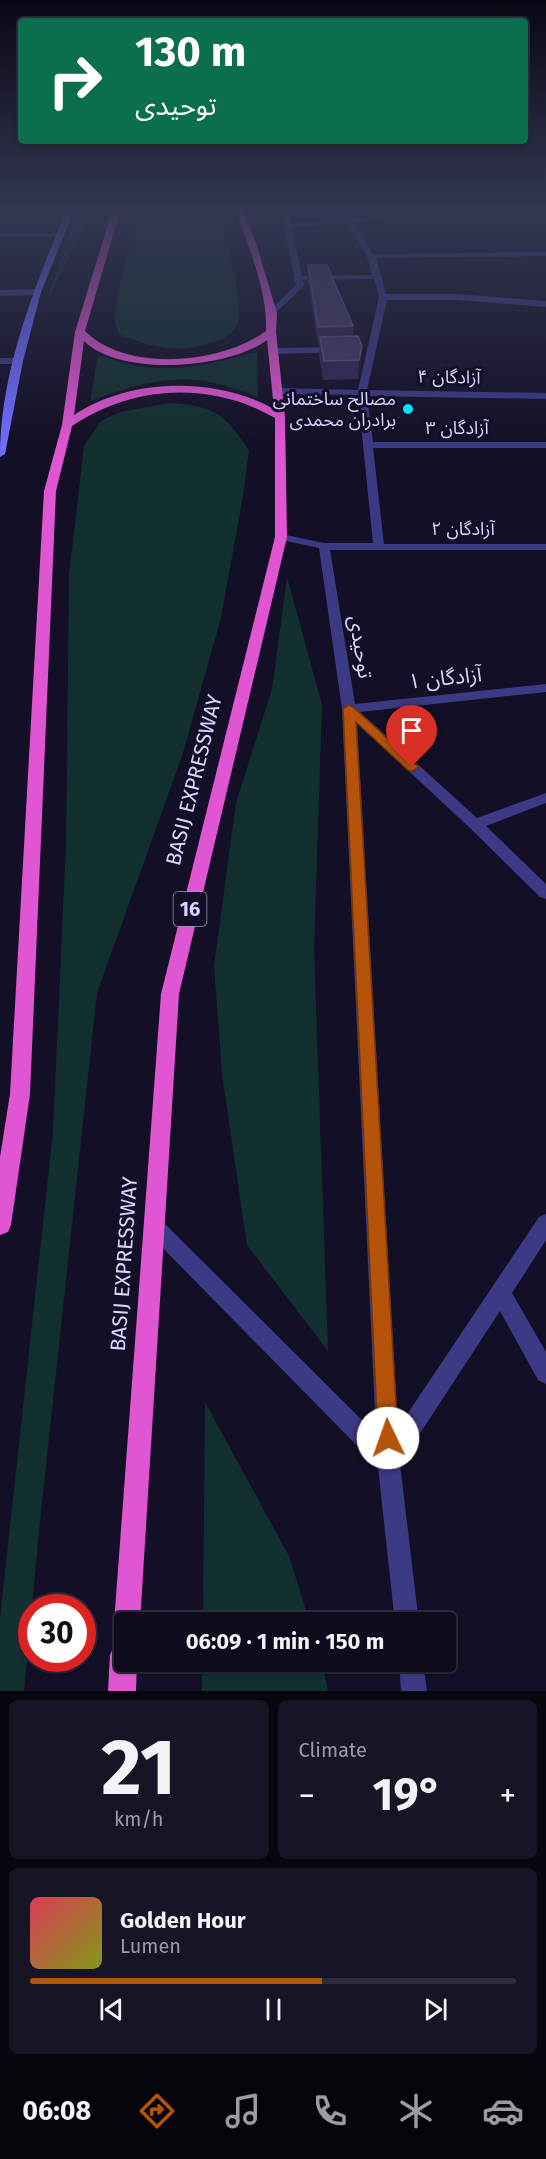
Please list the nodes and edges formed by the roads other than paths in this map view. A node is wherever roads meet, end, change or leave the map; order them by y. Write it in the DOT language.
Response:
graph roads {
  1 [pos="39,287"];
  2 [pos="93,287"];
  3 [pos="264,287"];
  4 [pos="299,287"];
  5 [pos="380,287"];
  6 [pos="0,292"];
  7 [pos="37,292"];
  8 [pos="383,297"];
  9 [pos="546,304"];
  10 [pos="272,313"];
  11 [pos="80,332"];
  12 [pos="271,332"];
  13 [pos="361,349"];
  14 [pos="372,349"];
  15 [pos="350,350"];
  16 [pos="274,351"];
  17 [pos="0,361"];
  18 [pos="18,361"];
  19 [pos="279,391"];
  20 [pos="362,392"];
  21 [pos="546,396"];
  22 [pos="280,417"];
  23 [pos="68,425"];
  24 [pos="368,445"];
  25 [pos="546,445"];
  26 [pos="0,448"];
  27 [pos="281,537"];
  28 [pos="324,546"];
  29 [pos="379,547"];
  30 [pos="546,547"];
  31 [pos="546,688"];
  32 [pos="349,709"];
  33 [pos="546,798"];
  34 [pos="475,824"];
  35 [pos="546,893"];
  36 [pos="546,1223"];
  37 [pos="0,1225"];
  38 [pos="154,1226"];
  39 [pos="501,1293"];
  40 [pos="546,1373"];
  41 [pos="389,1462"];
  42 [pos="128,1612"];
  43 [pos="406,1612"];
  44 [pos="123,1672"];
  45 [pos="412,1672"];
  46 [pos="122,1691"];
  47 [pos="414,1691"];
  1 -- 7 [label="main road"];
  2 -- 11 [label="highway"];
  3 -- 10 [label="highway, BASIJ EXPRESSWAY / 16"];
  4 -- 10 [label="street"];
  5 -- 8 [label="street"];
  6 -- 7 [label="street"];
  7 -- 18 [label="main road"];
  8 -- 9 [label="street"];
  8 -- 14 [label="street"];
  10 -- 12 [label="highway, BASIJ EXPRESSWAY / 16"];
  11 -- 12 [label="highway"];
  11 -- 23 [label="highway"];
  12 -- 16 [label="highway, BASIJ EXPRESSWAY / 16"];
  13 -- 14 [label="street"];
  14 -- 20 [label="street"];
  15 -- 16 [label="street"];
  16 -- 19 [label="highway, BASIJ EXPRESSWAY / 16"];
  17 -- 18 [label="street"];
  18 -- 26 [label="main road"];
  19 -- 20 [label="street, آزادگان ۴"];
  19 -- 22 [label="highway, BASIJ EXPRESSWAY / 16"];
  20 -- 21 [label="street, آزادگان ۴"];
  20 -- 24 [label="street"];
  22 -- 23 [label="highway"];
  22 -- 27 [label="highway, BASIJ EXPRESSWAY / 16"];
  23 -- 37 [label="highway"];
  24 -- 25 [label="street, آزادگان ۳"];
  24 -- 29 [label="street"];
  27 -- 28 [label="street"];
  27 -- 38 [label="highway, BASIJ EXPRESSWAY / 16"];
  28 -- 29 [label="street, آزادگان ۲"];
  28 -- 32 [label="street, توحیدی"];
  29 -- 30 [label="street, آزادگان ۲"];
  31 -- 32 [label="street, آزادگان ۱"];
  32 -- 34 [label="street, توحیدی"];
  32 -- 41 [label="street"];
  33 -- 34 [label="street"];
  34 -- 35 [label="street, توحیدی"];
  36 -- 39 [label="street"];
  38 -- 41 [label="street"];
  38 -- 42 [label="highway, BASIJ EXPRESSWAY / 16"];
  39 -- 40 [label="street"];
  39 -- 41 [label="street"];
  41 -- 43 [label="street"];
  44 -- 46 [label="highway"];
  45 -- 47 [label="street"];
}
